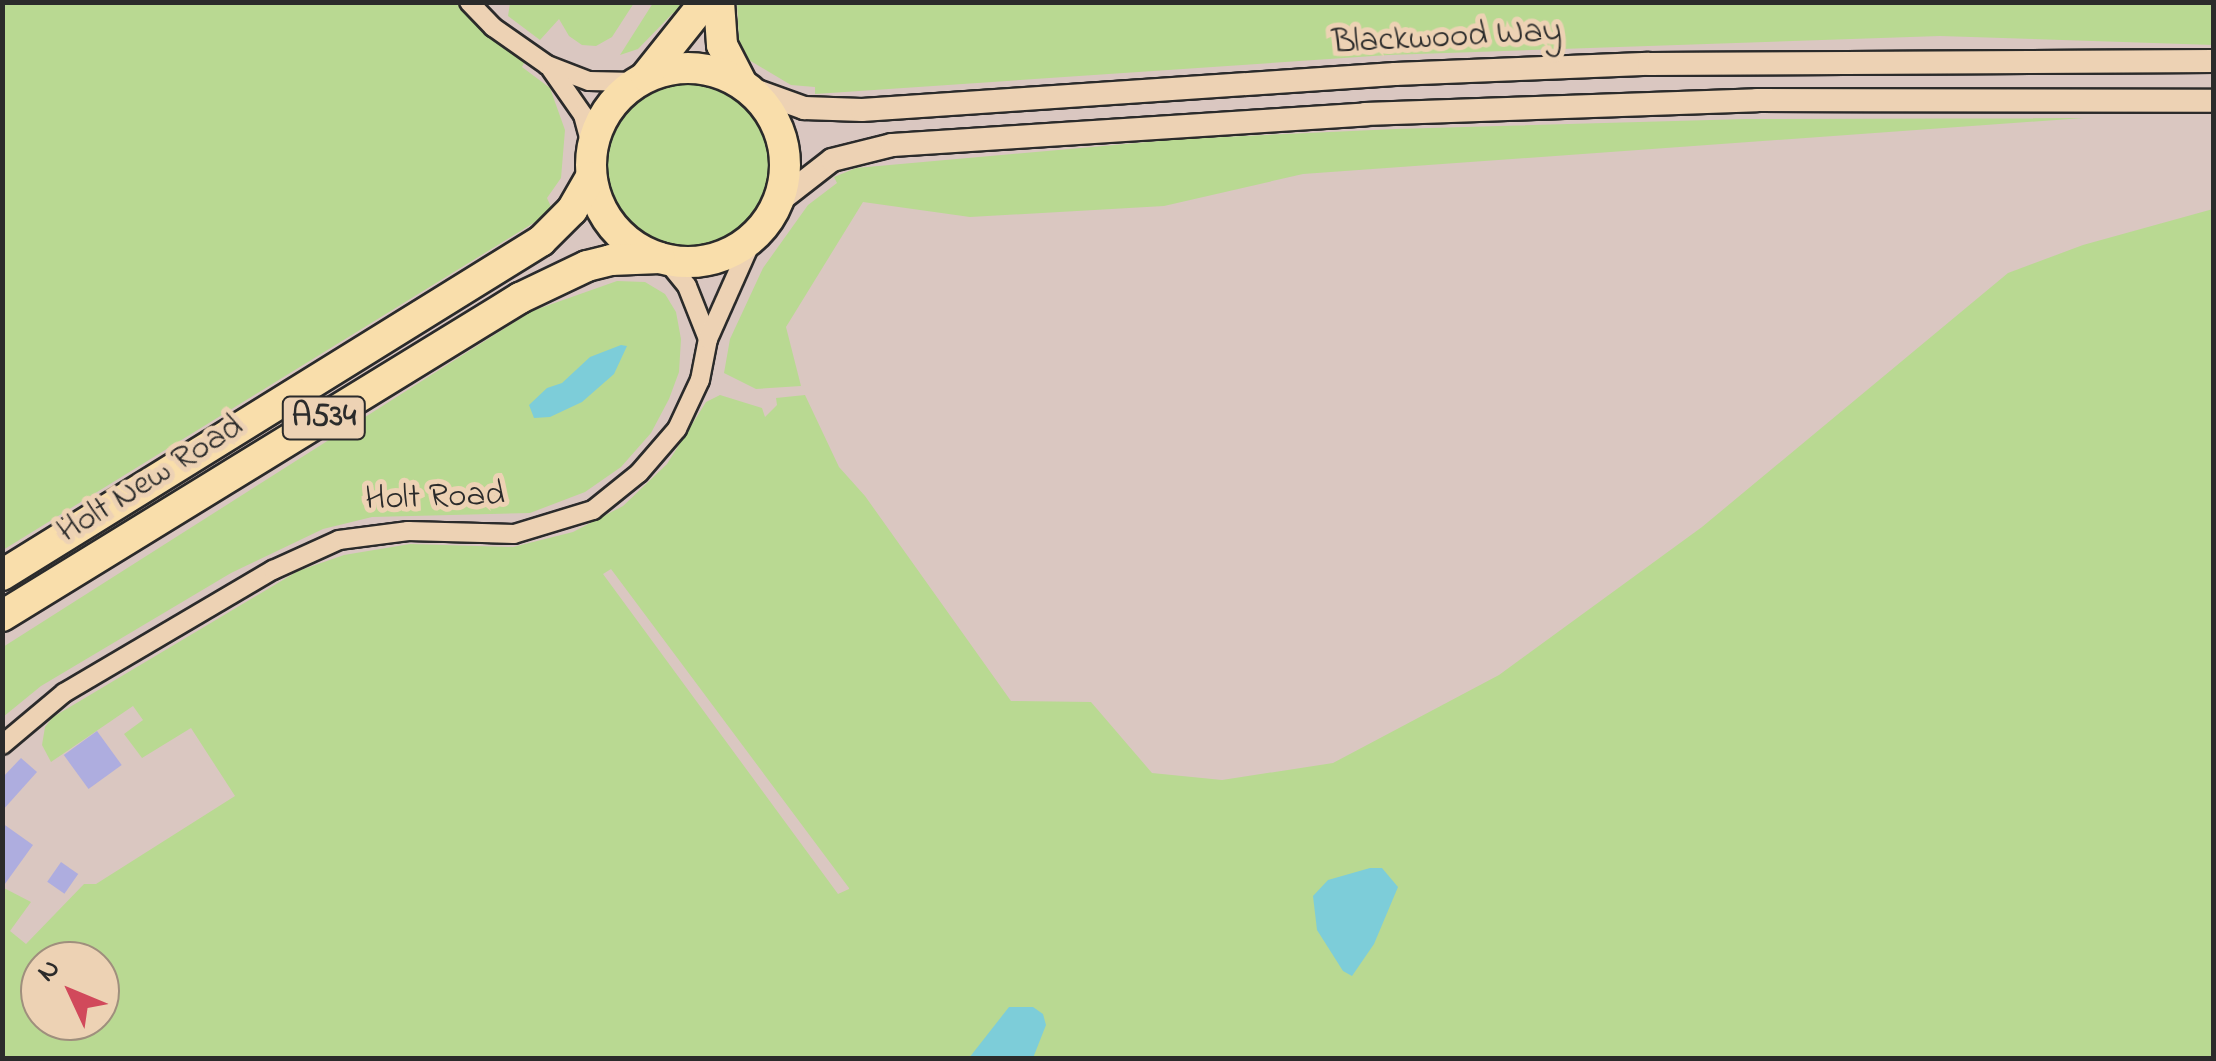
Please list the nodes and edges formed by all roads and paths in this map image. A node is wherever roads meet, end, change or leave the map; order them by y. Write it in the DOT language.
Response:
graph roads {
  1 [pos="469,2"];
  2 [pos="704,2"];
  3 [pos="719,2"];
  4 [pos="2214,61"];
  5 [pos="548,65"];
  6 [pos="640,80"];
  7 [pos="745,85"];
  8 [pos="2214,101"];
  9 [pos="592,163"];
  10 [pos="778,202"];
  11 [pos="752,238"];
  12 [pos="663,259"];
  13 [pos="708,339"];
  14 [pos="2,575"];
  15 [pos="2,616"];
  16 [pos="2,745"];
  1 -- 5 [label="street"];
  2 -- 6 [label="highway"];
  3 -- 7 [label="highway"];
  4 -- 7 [label="street, Blackwood Way"];
  5 -- 6 [label="street"];
  5 -- 9 [label="street"];
  6 -- 7 [label="highway"];
  6 -- 9 [label="highway"];
  7 -- 10 [label="highway"];
  8 -- 10 [label="street, Blackwood Way"];
  9 -- 12 [label="highway"];
  9 -- 14 [label="highway, Holt New Road / A534"];
  10 -- 11 [label="highway"];
  11 -- 12 [label="highway"];
  11 -- 13 [label="street, Holt Road"];
  12 -- 13 [label="street"];
  12 -- 15 [label="highway, Holt New Road / A534"];
  13 -- 16 [label="street, Holt Road"];
}
